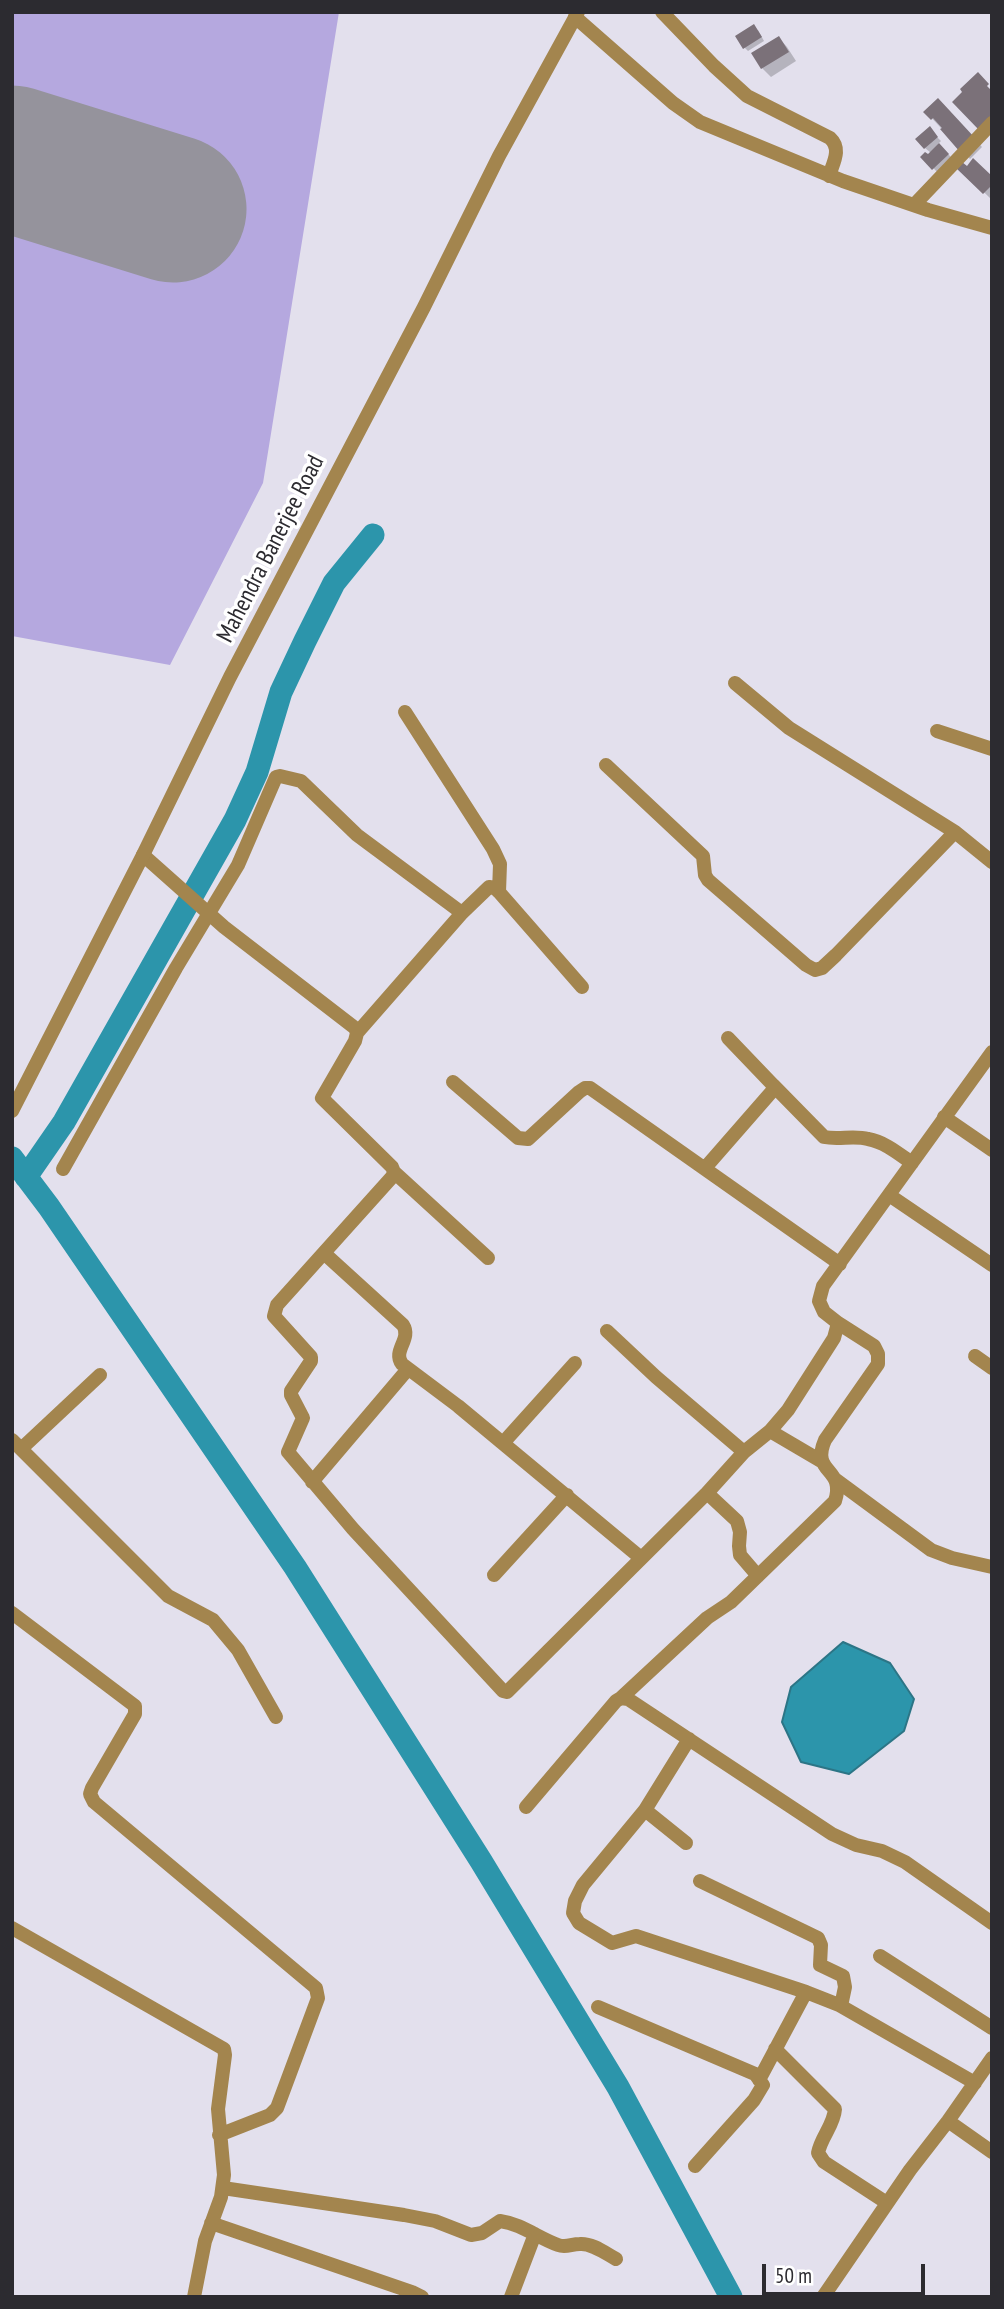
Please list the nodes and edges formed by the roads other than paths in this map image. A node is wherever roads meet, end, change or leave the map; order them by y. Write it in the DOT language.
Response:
graph roads {
  1 [pos="662,12"];
  2 [pos="577,15"];
  3 [pos="992,123"];
  4 [pos="828,176"];
  5 [pos="914,205"];
  6 [pos="992,228"];
  7 [pos="735,683"];
  8 [pos="405,712"];
  9 [pos="937,731"];
  10 [pos="992,749"];
  11 [pos="606,765"];
  12 [pos="955,832"];
  13 [pos="143,855"];
  14 [pos="992,862"];
  15 [pos="499,892"];
  16 [pos="206,911"];
  17 [pos="462,913"];
  18 [pos="582,987"];
  19 [pos="357,1033"];
  20 [pos="728,1038"];
  21 [pos="992,1052"];
  22 [pos="453,1082"];
  23 [pos="773,1085"];
  24 [pos="12,1111"];
  25 [pos="944,1117"];
  26 [pos="992,1150"];
  27 [pos="912,1163"];
  28 [pos="705,1168"];
  29 [pos="62,1169"];
  30 [pos="394,1172"];
  31 [pos="889,1195"];
  32 [pos="325,1254"];
  33 [pos="488,1258"];
  34 [pos="840,1264"];
  35 [pos="992,1265"];
  36 [pos="838,1323"];
  37 [pos="607,1331"];
  38 [pos="975,1356"];
  39 [pos="575,1363"];
  40 [pos="408,1368"];
  41 [pos="992,1368"];
  42 [pos="100,1375"];
  43 [pos="770,1431"];
  44 [pos="503,1443"];
  45 [pos="17,1445"];
  46 [pos="744,1452"];
  47 [pos="821,1461"];
  48 [pos="836,1480"];
  49 [pos="312,1482"];
  50 [pos="707,1493"];
  51 [pos="567,1495"];
  52 [pos="641,1558"];
  53 [pos="992,1567"];
  54 [pos="494,1575"];
  55 [pos="758,1576"];
  56 [pos="12,1613"];
  57 [pos="621,1698"];
  58 [pos="276,1717"];
  59 [pos="689,1739"];
  60 [pos="526,1807"];
  61 [pos="645,1810"];
  62 [pos="686,1843"];
  63 [pos="700,1881"];
  64 [pos="992,1923"];
  65 [pos="12,1928"];
  66 [pos="880,1956"];
  67 [pos="806,1993"];
  68 [pos="841,2006"];
  69 [pos="598,2007"];
  70 [pos="992,2028"];
  71 [pos="775,2049"];
  72 [pos="992,2058"];
  73 [pos="759,2080"];
  74 [pos="975,2083"];
  75 [pos="948,2122"];
  76 [pos="219,2135"];
  77 [pos="992,2152"];
  78 [pos="695,2166"];
  79 [pos="223,2188"];
  80 [pos="887,2203"];
  81 [pos="211,2223"];
  82 [pos="535,2234"];
  83 [pos="616,2259"];
  84 [pos="194,2297"];
  85 [pos="422,2297"];
  86 [pos="511,2297"];
  87 [pos="823,2297"];
  1 -- 4 [label="street"];
  2 -- 4 [label="street"];
  2 -- 13 [label="street, Mahendra Banerjee Road"];
  3 -- 5 [label="street"];
  4 -- 5 [label="street"];
  5 -- 6 [label="street"];
  7 -- 12 [label="street"];
  8 -- 15 [label="street"];
  9 -- 10 [label="street"];
  11 -- 12 [label="street"];
  12 -- 14 [label="street"];
  13 -- 16 [label="street"];
  13 -- 24 [label="street, Mahendra Banerjee Road"];
  15 -- 17 [label="street"];
  15 -- 18 [label="street"];
  16 -- 17 [label="street"];
  16 -- 19 [label="street"];
  16 -- 29 [label="street"];
  17 -- 19 [label="street"];
  19 -- 30 [label="street"];
  20 -- 23 [label="street"];
  21 -- 25 [label="street"];
  22 -- 28 [label="street"];
  23 -- 27 [label="street"];
  23 -- 28 [label="street"];
  25 -- 26 [label="street"];
  25 -- 27 [label="street"];
  27 -- 31 [label="street"];
  28 -- 34 [label="street"];
  30 -- 32 [label="street"];
  30 -- 33 [label="street"];
  31 -- 34 [label="street"];
  31 -- 35 [label="street"];
  32 -- 40 [label="street"];
  32 -- 49 [label="street"];
  34 -- 36 [label="street"];
  36 -- 43 [label="street"];
  36 -- 47 [label="street"];
  37 -- 46 [label="street"];
  38 -- 41 [label="street"];
  39 -- 44 [label="street"];
  40 -- 44 [label="street"];
  40 -- 49 [label="street"];
  42 -- 45 [label="street"];
  43 -- 46 [label="street"];
  43 -- 47 [label="street"];
  44 -- 51 [label="street"];
  45 -- 58 [label="street"];
  46 -- 50 [label="street"];
  47 -- 48 [label="street"];
  48 -- 53 [label="street"];
  48 -- 55 [label="street"];
  49 -- 52 [label="street"];
  50 -- 52 [label="street"];
  50 -- 55 [label="street"];
  51 -- 52 [label="street"];
  51 -- 54 [label="street"];
  55 -- 57 [label="street"];
  56 -- 76 [label="street"];
  57 -- 59 [label="street"];
  57 -- 60 [label="street"];
  59 -- 61 [label="street"];
  59 -- 64 [label="street"];
  61 -- 62 [label="street"];
  61 -- 67 [label="street"];
  63 -- 68 [label="street"];
  65 -- 76 [label="street"];
  66 -- 70 [label="street"];
  67 -- 68 [label="street"];
  67 -- 71 [label="street"];
  68 -- 74 [label="street"];
  69 -- 73 [label="street"];
  71 -- 73 [label="street"];
  71 -- 80 [label="street"];
  72 -- 74 [label="street"];
  73 -- 78 [label="street"];
  74 -- 75 [label="street"];
  75 -- 77 [label="street"];
  75 -- 80 [label="street"];
  76 -- 79 [label="street"];
  79 -- 81 [label="street"];
  79 -- 82 [label="street"];
  80 -- 87 [label="street"];
  81 -- 84 [label="street"];
  81 -- 85 [label="street"];
  82 -- 83 [label="street"];
  82 -- 86 [label="street"];
}
